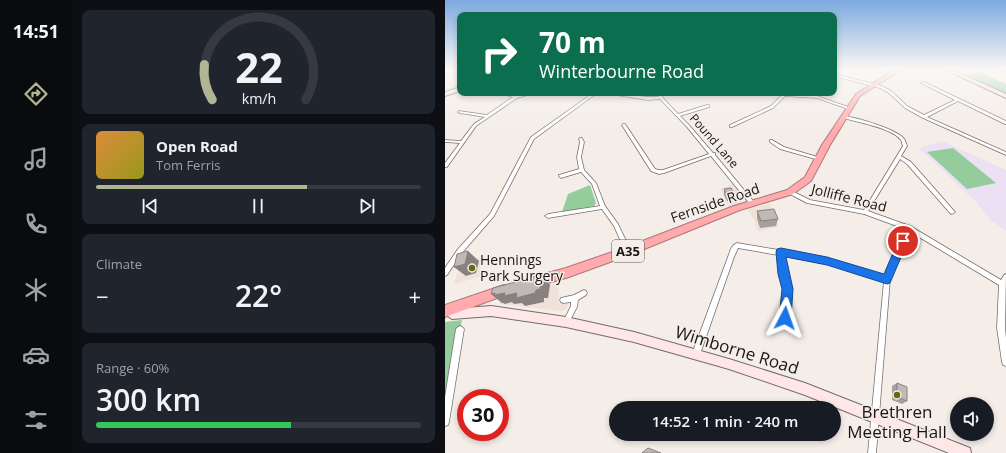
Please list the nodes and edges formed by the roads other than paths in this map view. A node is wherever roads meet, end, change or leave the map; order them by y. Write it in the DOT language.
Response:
graph roads {
  1 [pos="457,90"];
  2 [pos="866,90"];
  3 [pos="886,90"];
  4 [pos="938,90"];
  5 [pos="993,90"];
  6 [pos="445,94"];
  7 [pos="512,96"];
  8 [pos="520,96"];
  9 [pos="591,96"];
  10 [pos="633,96"];
  11 [pos="783,96"];
  12 [pos="1006,96"];
  13 [pos="516,97"];
  14 [pos="661,98"];
  15 [pos="958,100"];
  16 [pos="708,106"];
  17 [pos="849,108"];
  18 [pos="460,112"];
  19 [pos="678,115"];
  20 [pos="488,116"];
  21 [pos="844,117"];
  22 [pos="924,117"];
  23 [pos="1006,122"];
  24 [pos="625,125"];
  25 [pos="731,126"];
  26 [pos="581,139"];
  27 [pos="445,141"];
  28 [pos="771,141"];
  29 [pos="462,142"];
  30 [pos="713,154"];
  31 [pos="1006,154"];
  32 [pos="899,156"];
  33 [pos="819,159"];
  34 [pos="445,166"];
  35 [pos="582,170"];
  36 [pos="561,176"];
  37 [pos="790,192"];
  38 [pos="752,203"];
  39 [pos="603,207"];
  40 [pos="865,212"];
  41 [pos="952,212"];
  42 [pos="548,216"];
  43 [pos="908,228"];
  44 [pos="628,251"];
  45 [pos="781,252"];
  46 [pos="445,273"];
  47 [pos="887,279"];
  48 [pos="1004,284"];
  49 [pos="584,293"];
  50 [pos="575,298"];
  51 [pos="563,300"];
  52 [pos="453,310"];
  53 [pos="491,311"];
  54 [pos="785,318"];
  55 [pos="566,322"];
  56 [pos="460,329"];
  57 [pos="696,354"];
  58 [pos="1006,362"];
  59 [pos="446,404"];
  60 [pos="876,416"];
  61 [pos="445,422"];
  62 [pos="872,453"];
  63 [pos="965,453"];
  1 -- 6 [label="main road"];
  2 -- 17 [label="highway, Fernside Road / A35"];
  3 -- 22 [label="street"];
  4 -- 15 [label="street"];
  5 -- 12 [label="main road"];
  7 -- 13 [label="street"];
  8 -- 13 [label="street"];
  9 -- 46 [label="street"];
  10 -- 14 [label="street"];
  11 -- 17 [label="street"];
  11 -- 25 [label="street"];
  13 -- 20 [label="street"];
  14 -- 19 [label="street, Pound Lane"];
  15 -- 22 [label="street"];
  15 -- 23 [label="street"];
  16 -- 19 [label="street"];
  17 -- 21 [label="highway, Fernside Road / A35"];
  18 -- 20 [label="street"];
  19 -- 30 [label="street, Pound Lane"];
  20 -- 29 [label="street"];
  21 -- 32 [label="street"];
  21 -- 33 [label="highway, Fernside Road / A35"];
  22 -- 31 [label="street"];
  24 -- 30 [label="street"];
  26 -- 35 [label="street"];
  27 -- 29 [label="street"];
  28 -- 33 [label="street"];
  29 -- 34 [label="street"];
  30 -- 38 [label="street, Pound Lane"];
  32 -- 40 [label="street"];
  32 -- 41 [label="street"];
  33 -- 37 [label="highway, Fernside Road / A35"];
  35 -- 36 [label="street"];
  35 -- 39 [label="street"];
  37 -- 38 [label="highway, Fernside Road / A35"];
  37 -- 40 [label="street, Jolliffe Road"];
  38 -- 44 [label="highway, Fernside Road / A35"];
  39 -- 42 [label="street"];
  39 -- 44 [label="street"];
  40 -- 43 [label="street, Jolliffe Road"];
  43 -- 47 [label="street"];
  43 -- 48 [label="street, Jolliffe Road"];
  44 -- 52 [label="highway, Fernside Road / A35"];
  45 -- 47 [label="street"];
  45 -- 54 [label="street"];
  45 -- 57 [label="street"];
  47 -- 60 [label="street"];
  48 -- 58 [label="street"];
  49 -- 50 [label="street"];
  50 -- 51 [label="street"];
  50 -- 55 [label="street"];
  52 -- 53 [label="main road, Wimborne Road"];
  52 -- 53 [label="main road, Wimborne Road"];
  53 -- 55 [label="main road, Wimborne Road"];
  55 -- 57 [label="main road, Wimborne Road"];
  56 -- 59 [label="street"];
  57 -- 60 [label="main road, Wimborne Road"];
  59 -- 61 [label="street"];
  60 -- 62 [label="street"];
  60 -- 63 [label="main road, Wimborne Road"];
}
